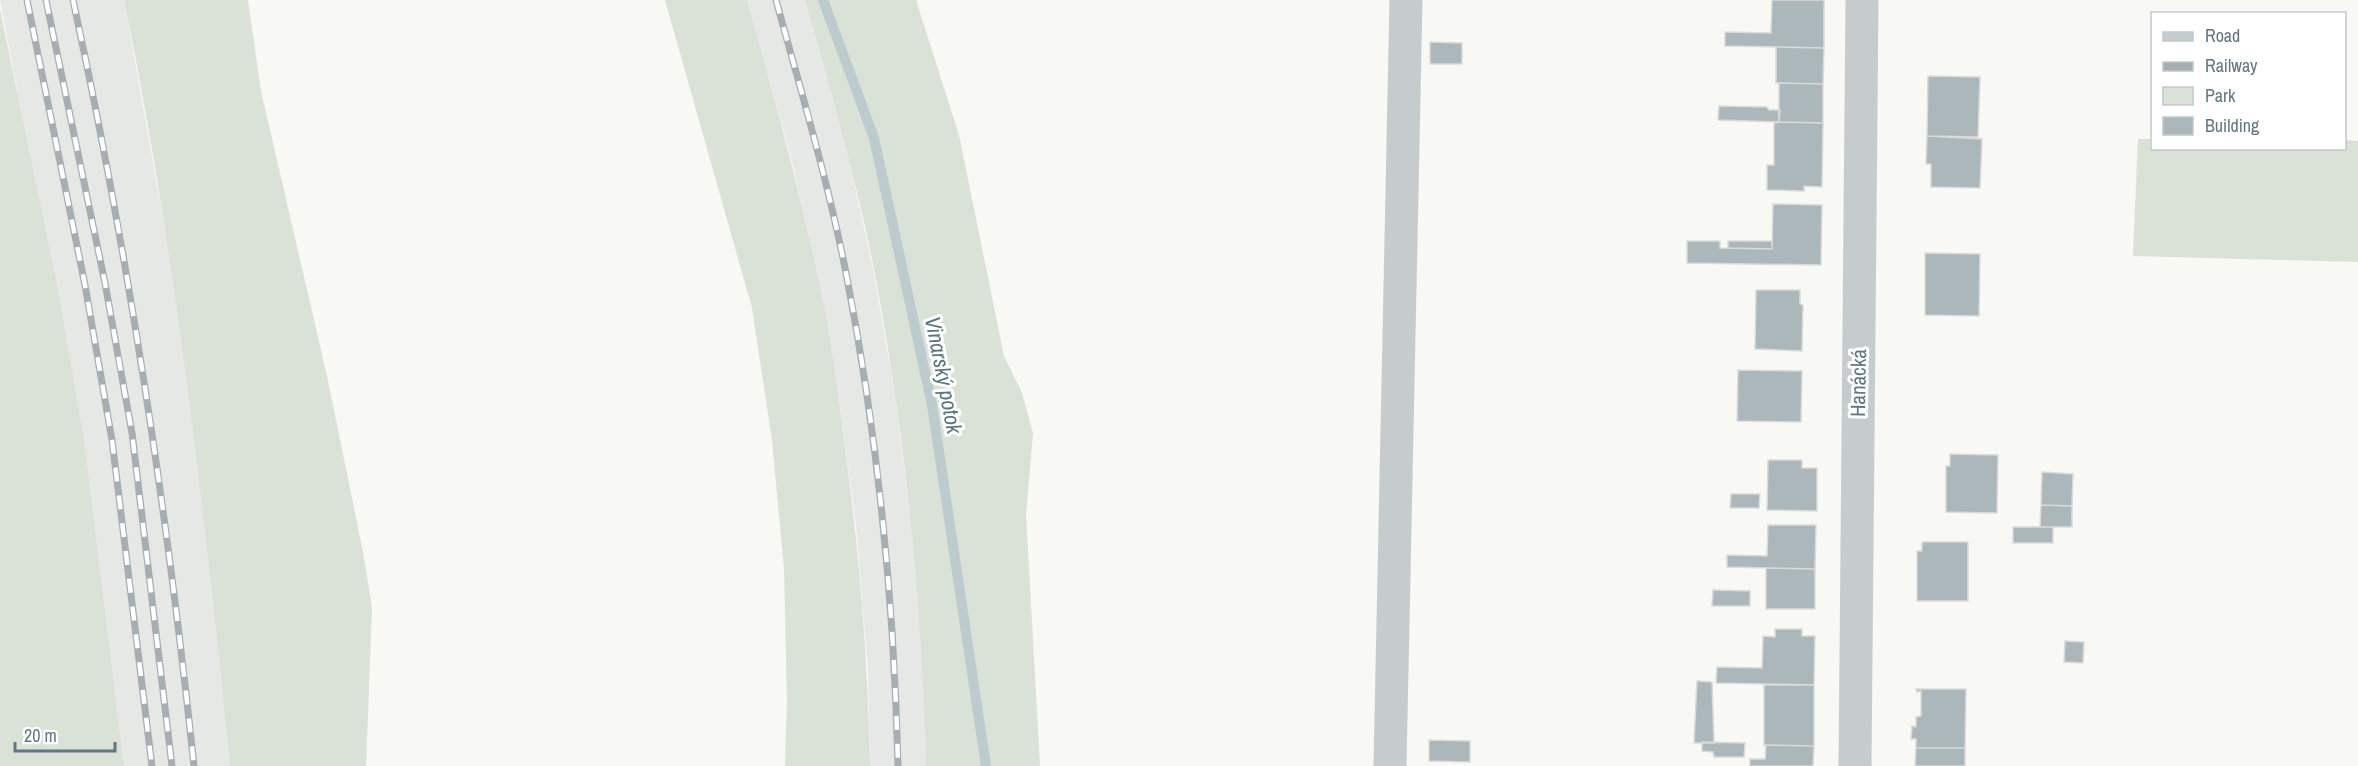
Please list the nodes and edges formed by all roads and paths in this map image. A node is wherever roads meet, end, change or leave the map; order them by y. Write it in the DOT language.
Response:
graph roads {
  1 [pos="1406,0"];
  2 [pos="1862,0"];
  3 [pos="1390,766"];
  4 [pos="1855,766"];
  1 -- 3 [label="street"];
  2 -- 4 [label="street, Hanácká"];
}
